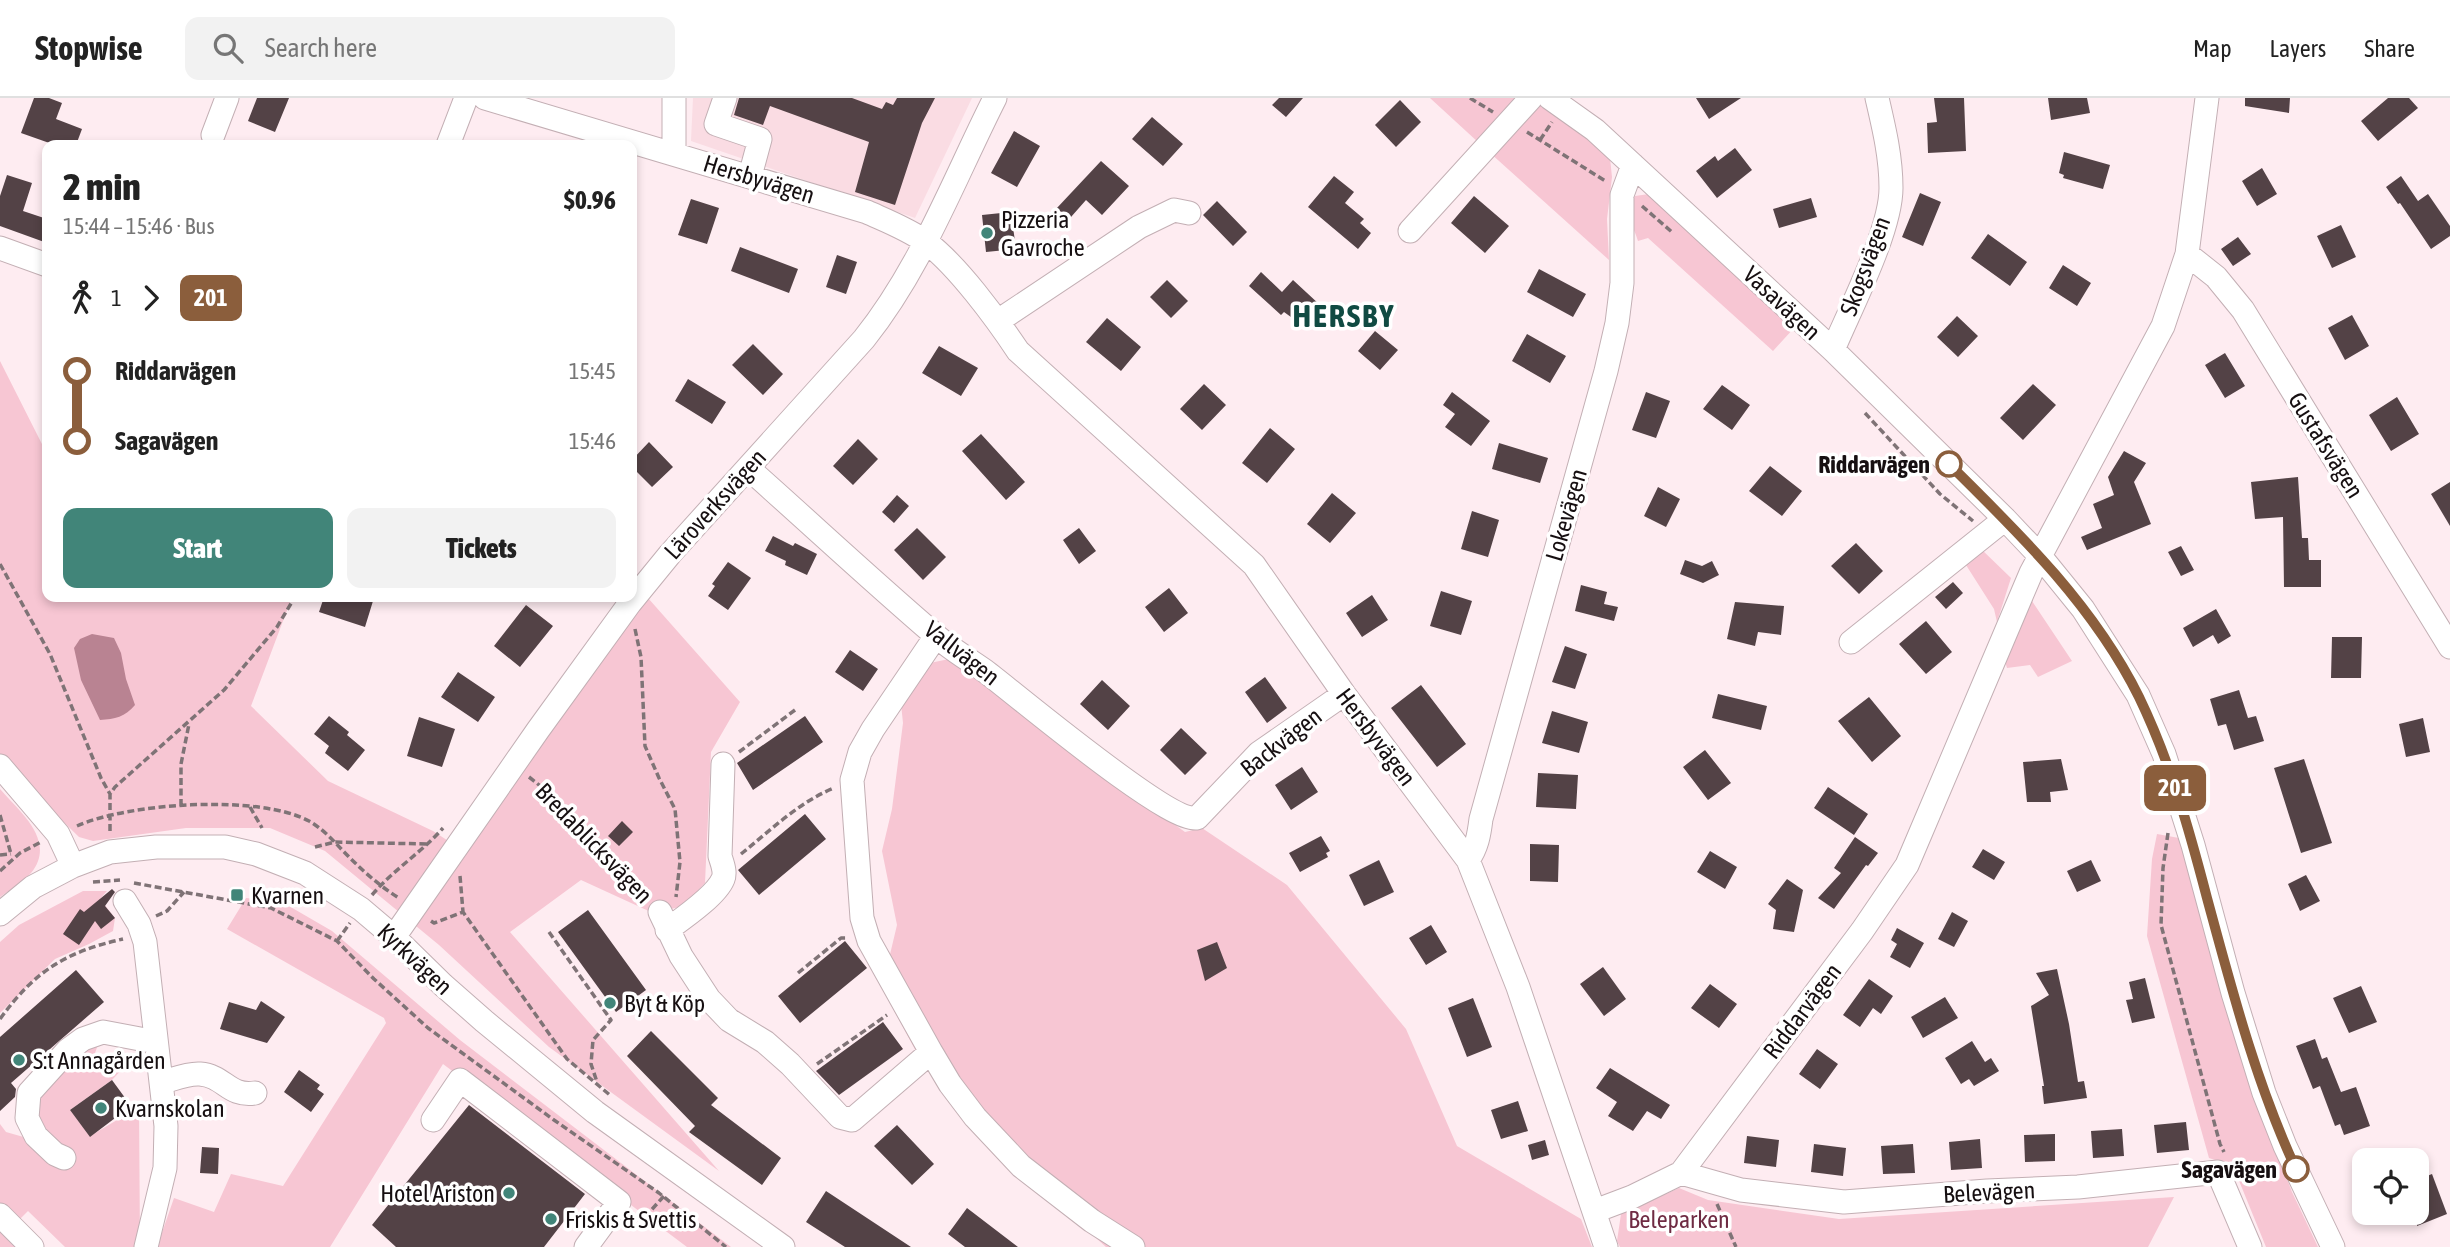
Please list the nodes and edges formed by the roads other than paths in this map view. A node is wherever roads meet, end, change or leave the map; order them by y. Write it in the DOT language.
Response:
graph roads {
  1 [pos="227,98"];
  2 [pos="466,98"];
  3 [pos="485,98"];
  4 [pos="674,98"];
  5 [pos="725,98"];
  6 [pos="995,98"];
  7 [pos="1531,98"];
  8 [pos="1550,98"];
  9 [pos="1878,98"];
  10 [pos="2207,98"];
  11 [pos="213,135"];
  12 [pos="450,140"];
  13 [pos="629,140"];
  14 [pos="637,142"];
  15 [pos="674,153"];
  16 [pos="1633,165"];
  17 [pos="750,176"];
  18 [pos="1189,213"];
  19 [pos="1410,231"];
  20 [pos="925,241"];
  21 [pos="0,248"];
  22 [pos="2187,254"];
  23 [pos="42,263"];
  24 [pos="998,321"];
  25 [pos="1833,350"];
  26 [pos="748,468"];
  27 [pos="1997,526"];
  28 [pos="2040,556"];
  29 [pos="637,594"];
  30 [pos="631,602"];
  31 [pos="936,636"];
  32 [pos="1851,642"];
  33 [pos="2450,647"];
  34 [pos="1344,694"];
  35 [pos="723,764"];
  36 [pos="0,766"];
  37 [pos="1190,819"];
  38 [pos="1468,860"];
  39 [pos="79,874"];
  40 [pos="125,901"];
  41 [pos="0,914"];
  42 [pos="394,937"];
  43 [pos="156,1042"];
  44 [pos="930,1052"];
  45 [pos="163,1082"];
  46 [pos="255,1093"];
  47 [pos="433,1120"];
  48 [pos="64,1158"];
  49 [pos="1681,1173"];
  50 [pos="1595,1211"];
  51 [pos="0,1215"];
  52 [pos="32,1247"];
  53 [pos="146,1247"];
  54 [pos="586,1247"];
  55 [pos="783,1247"];
  56 [pos="1133,1247"];
  57 [pos="1606,1247"];
  58 [pos="2250,1247"];
  59 [pos="2333,1247"];
  1 -- 11 [label="street"];
  2 -- 12 [label="street"];
  3 -- 13 [label="street, Hersbyvägen"];
  4 -- 15 [label="street"];
  5 -- 17 [label="street"];
  6 -- 20 [label="street, Läroverksvägen"];
  7 -- 19 [label="street"];
  8 -- 16 [label="street, Vasavägen"];
  9 -- 25 [label="street, Skogsvägen"];
  10 -- 22 [label="street, Riddarvägen"];
  14 -- 15 [label="street, Hersbyvägen"];
  15 -- 17 [label="street, Hersbyvägen"];
  16 -- 25 [label="street, Vasavägen"];
  16 -- 38 [label="street, Lokevägen"];
  17 -- 20 [label="street, Hersbyvägen"];
  18 -- 24 [label="street"];
  20 -- 24 [label="street, Hersbyvägen"];
  20 -- 26 [label="street, Läroverksvägen"];
  21 -- 23 [label="street"];
  22 -- 28 [label="street, Riddarvägen"];
  22 -- 33 [label="street, Gustafsvägen"];
  24 -- 34 [label="street, Hersbyvägen"];
  25 -- 27 [label="street, Vasavägen"];
  26 -- 29 [label="street, Läroverksvägen"];
  26 -- 31 [label="street, Vallvägen"];
  27 -- 28 [label="street, Vasavägen"];
  27 -- 32 [label="street"];
  28 -- 49 [label="street, Riddarvägen"];
  28 -- 59 [label="street, Vasavägen"];
  30 -- 42 [label="street, Läroverksvägen"];
  31 -- 37 [label="street, Vallvägen"];
  31 -- 44 [label="street"];
  34 -- 37 [label="street, Backvägen"];
  34 -- 38 [label="street, Hersbyvägen"];
  35 -- 44 [label="street, Bredablicksvägen"];
  36 -- 39 [label="street"];
  38 -- 50 [label="street, Hersbyvägen"];
  39 -- 41 [label="street, Kyrkvägen"];
  39 -- 42 [label="street, Kyrkvägen"];
  40 -- 43 [label="street"];
  42 -- 55 [label="street, Kyrkvägen"];
  43 -- 45 [label="street"];
  43 -- 48 [label="street"];
  44 -- 56 [label="street"];
  45 -- 46 [label="street"];
  45 -- 53 [label="street"];
  47 -- 54 [label="street"];
  49 -- 50 [label="street, Riddarvägen"];
  49 -- 58 [label="street, Belevägen"];
  50 -- 57 [label="street, Hersbyvägen"];
  51 -- 52 [label="street"];
}
